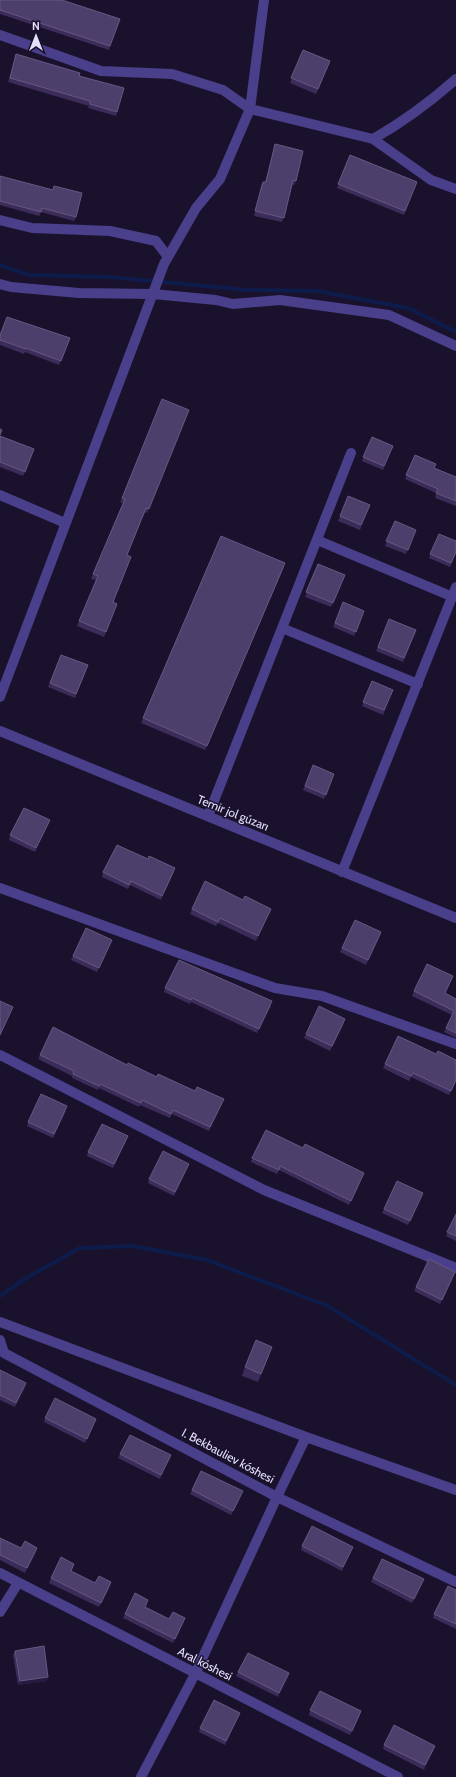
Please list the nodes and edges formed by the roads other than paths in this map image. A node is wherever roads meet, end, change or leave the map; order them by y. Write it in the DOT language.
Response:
graph roads {
  1 [pos="264,0"];
  2 [pos="0,35"];
  3 [pos="456,79"];
  4 [pos="250,109"];
  5 [pos="373,139"];
  6 [pos="456,189"];
  7 [pos="0,220"];
  8 [pos="166,261"];
  9 [pos="0,284"];
  10 [pos="153,294"];
  11 [pos="456,346"];
  12 [pos="351,453"];
  13 [pos="0,495"];
  14 [pos="65,523"];
  15 [pos="317,540"];
  16 [pos="454,592"];
  17 [pos="282,628"];
  18 [pos="418,684"];
  19 [pos="0,697"];
  20 [pos="0,731"];
  21 [pos="208,816"];
  22 [pos="342,872"];
  23 [pos="0,888"];
  24 [pos="456,918"];
  25 [pos="456,1044"];
  26 [pos="0,1054"];
  27 [pos="456,1268"];
  28 [pos="0,1322"];
  29 [pos="0,1340"];
  30 [pos="306,1437"];
  31 [pos="456,1490"];
  32 [pos="277,1496"];
  33 [pos="0,1573"];
  34 [pos="456,1582"];
  35 [pos="18,1583"];
  36 [pos="0,1612"];
  37 [pos="195,1674"];
  38 [pos="141,1777"];
  39 [pos="398,1777"];
  1 -- 4 [label="street"];
  2 -- 4 [label="street"];
  3 -- 5 [label="street"];
  4 -- 5 [label="street"];
  4 -- 8 [label="street"];
  5 -- 6 [label="street"];
  7 -- 8 [label="street"];
  8 -- 10 [label="street"];
  9 -- 10 [label="street"];
  10 -- 11 [label="street"];
  10 -- 14 [label="street"];
  12 -- 15 [label="street"];
  13 -- 14 [label="street"];
  14 -- 19 [label="street"];
  15 -- 16 [label="street"];
  15 -- 17 [label="street"];
  16 -- 18 [label="street"];
  17 -- 18 [label="street"];
  17 -- 21 [label="street"];
  18 -- 22 [label="street"];
  20 -- 21 [label="street, Temir jol gúzarı"];
  21 -- 22 [label="street, Temir jol gúzarı"];
  22 -- 24 [label="street, Temir jol gúzarı"];
  23 -- 25 [label="street"];
  26 -- 27 [label="street"];
  28 -- 30 [label="street"];
  29 -- 32 [label="street, I. Bekbauliev kóshesi"];
  30 -- 31 [label="street"];
  30 -- 32 [label="street"];
  32 -- 34 [label="street, I. Bekbauliev kóshesi"];
  32 -- 37 [label="street"];
  33 -- 35 [label="street, Aral kóshesi"];
  35 -- 36 [label="street"];
  35 -- 37 [label="street, Aral kóshesi"];
  37 -- 38 [label="street"];
  37 -- 39 [label="street, Aral kóshesi"];
}
